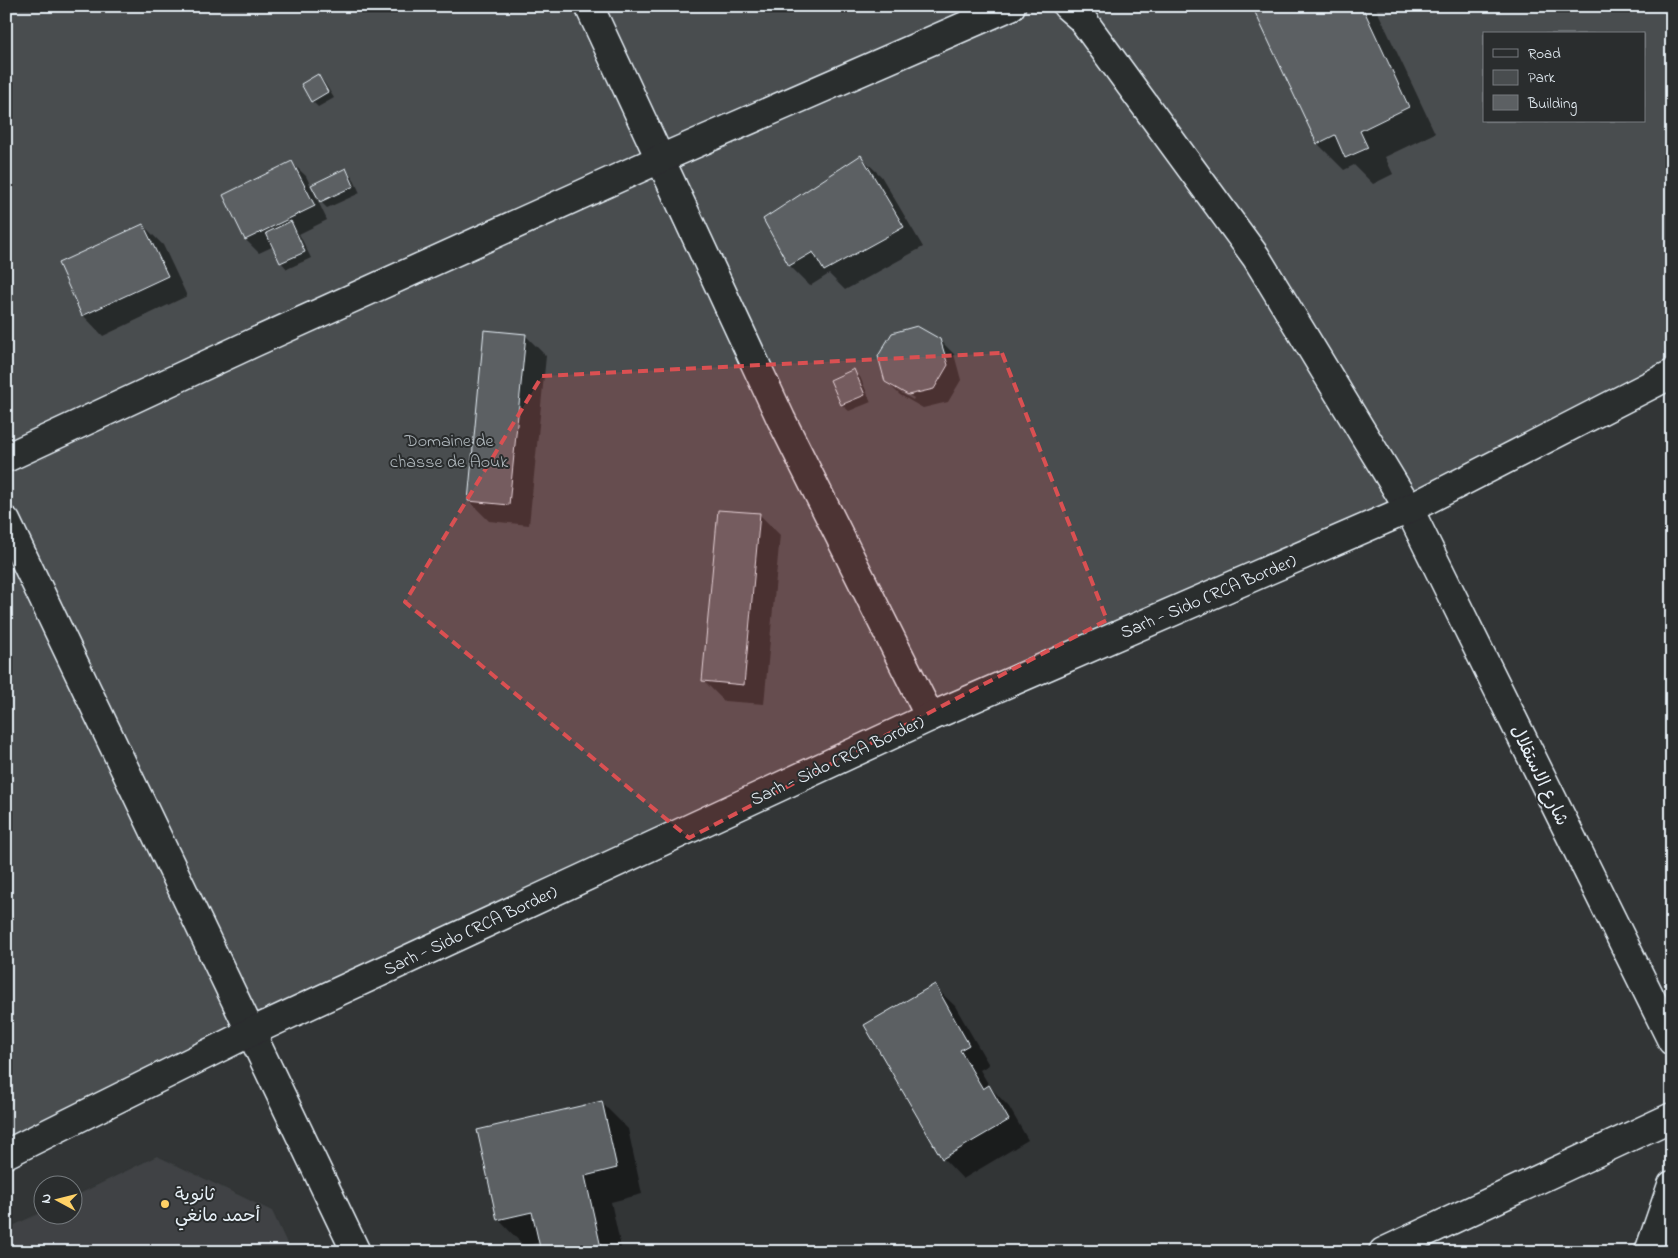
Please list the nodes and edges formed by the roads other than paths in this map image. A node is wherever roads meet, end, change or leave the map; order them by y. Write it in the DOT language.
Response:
graph roads {
  1 [pos="589,6"];
  2 [pos="1011,6"];
  3 [pos="1067,6"];
  4 [pos="660,159"];
  5 [pos="1672,374"];
  6 [pos="6,458"];
  7 [pos="1409,509"];
  8 [pos="6,521"];
  9 [pos="930,716"];
  10 [pos="250,1032"];
  11 [pos="1672,1041"];
  12 [pos="1672,1117"];
  13 [pos="6,1154"];
  14 [pos="1672,1185"];
  15 [pos="356,1252"];
  16 [pos="1383,1252"];
  17 [pos="1648,1252"];
  1 -- 4 [label="street"];
  2 -- 4 [label="street"];
  3 -- 7 [label="street, شارع الاستقلال"];
  4 -- 6 [label="street"];
  4 -- 9 [label="street"];
  5 -- 7 [label="street, Sarh - Sido (RCA Border)"];
  7 -- 9 [label="street, Sarh - Sido (RCA Border)"];
  7 -- 11 [label="street, شارع الاستقلال"];
  8 -- 10 [label="street"];
  9 -- 10 [label="street, Sarh - Sido (RCA Border)"];
  10 -- 13 [label="street, Sarh - Sido (RCA Border)"];
  10 -- 15 [label="street"];
  12 -- 16 [label="street"];
  14 -- 17 [label="street"];
}
